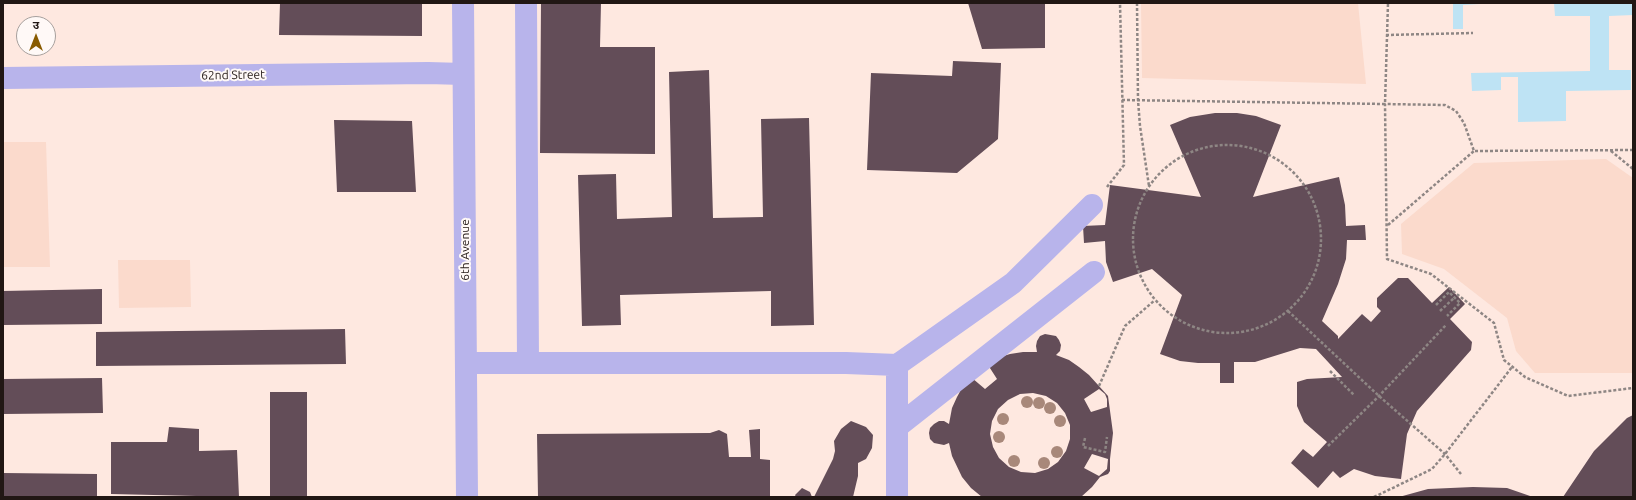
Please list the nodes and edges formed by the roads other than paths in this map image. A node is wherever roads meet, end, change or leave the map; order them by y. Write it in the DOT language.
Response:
graph roads {
  1 [pos="463,3"];
  2 [pos="526,3"];
  3 [pos="464,74"];
  4 [pos="3,78"];
  5 [pos="1092,205"];
  6 [pos="1094,272"];
  7 [pos="466,363"];
  8 [pos="528,363"];
  9 [pos="897,365"];
  10 [pos="897,427"];
  11 [pos="466,497"];
  12 [pos="896,497"];
  1 -- 3 [label="street, 6th Avenue"];
  2 -- 8 [label="street"];
  3 -- 4 [label="street, 62nd Street"];
  3 -- 7 [label="street, 6th Avenue"];
  5 -- 9 [label="street"];
  6 -- 10 [label="street"];
  7 -- 8 [label="street"];
  7 -- 11 [label="street, 6th Avenue"];
  8 -- 9 [label="street"];
  9 -- 10 [label="street"];
  10 -- 12 [label="street"];
}
